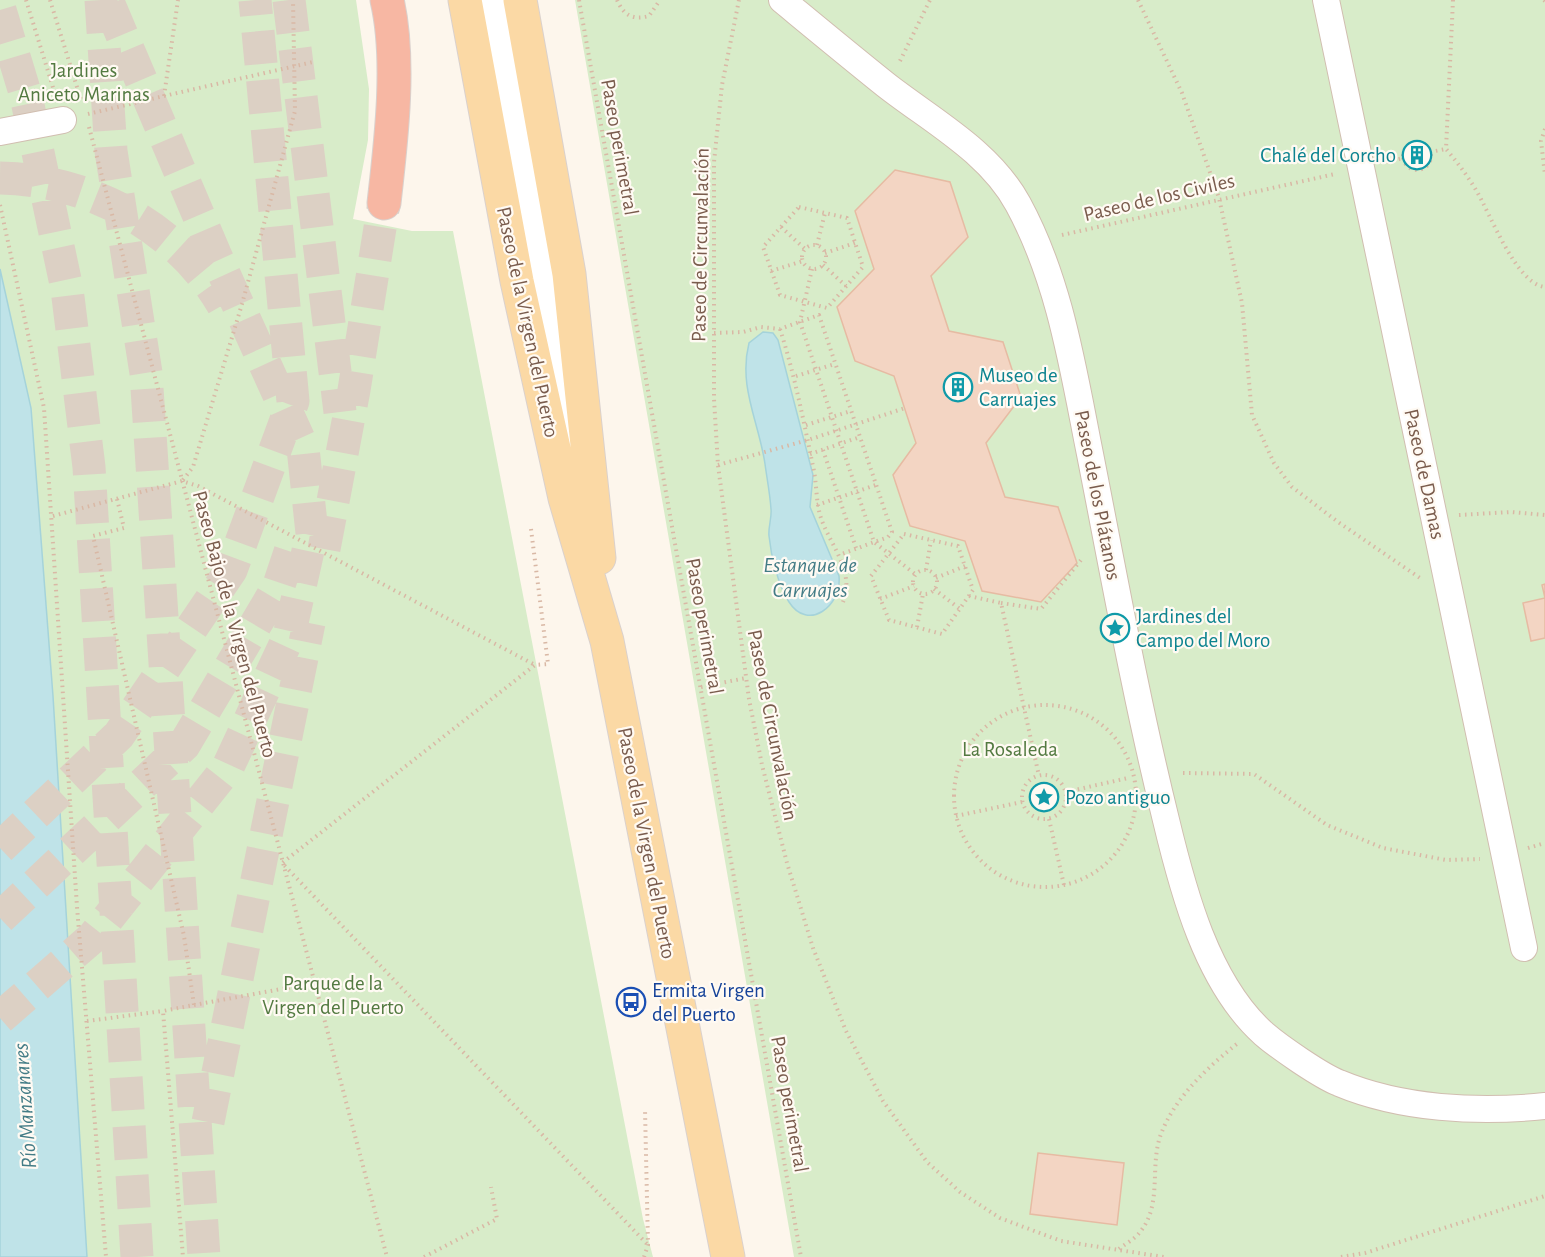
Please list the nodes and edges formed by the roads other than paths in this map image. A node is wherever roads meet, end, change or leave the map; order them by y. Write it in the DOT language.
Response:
graph roads {
  1 [pos="387,0"];
  2 [pos="465,0"];
  3 [pos="491,0"];
  4 [pos="519,0"];
  5 [pos="782,0"];
  6 [pos="1326,0"];
  7 [pos="74,117"];
  8 [pos="0,132"];
  9 [pos="384,203"];
  10 [pos="607,640"];
  11 [pos="1524,948"];
  12 [pos="1545,1106"];
  13 [pos="728,1257"];
  1 -- 9 [label="highway"];
  2 -- 10 [label="main road, Paseo de la Virgen del Puerto"];
  3 -- 10 [label="street, Paseo de la Virgen del Puerto"];
  4 -- 10 [label="main road, Paseo de la Virgen del Puerto"];
  5 -- 12 [label="street, Paseo de los Plátanos"];
  6 -- 11 [label="street, Paseo de Damas"];
  7 -- 8 [label="street"];
  10 -- 13 [label="main road, Paseo de la Virgen del Puerto"];
}
